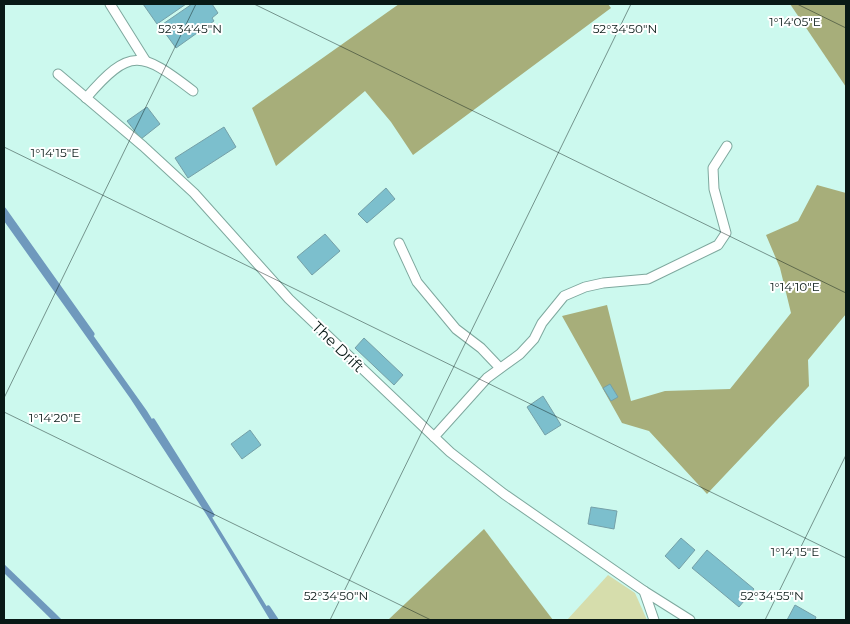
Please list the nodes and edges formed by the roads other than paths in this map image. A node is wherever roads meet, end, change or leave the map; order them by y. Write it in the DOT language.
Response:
graph roads {
  1 [pos="110,4"];
  2 [pos="145,60"];
  3 [pos="58,74"];
  4 [pos="193,91"];
  5 [pos="86,98"];
  6 [pos="728,146"];
  7 [pos="399,243"];
  8 [pos="500,368"];
  9 [pos="434,437"];
  10 [pos="644,591"];
  11 [pos="654,620"];
  12 [pos="690,620"];
  1 -- 2 [label="lane"];
  2 -- 4 [label="lane"];
  2 -- 5 [label="lane"];
  3 -- 5 [label="lane, The Drift"];
  5 -- 9 [label="lane, The Drift"];
  6 -- 8 [label="lane"];
  7 -- 8 [label="lane"];
  8 -- 9 [label="lane"];
  9 -- 10 [label="lane, The Drift"];
  10 -- 11 [label="lane"];
  10 -- 12 [label="lane, The Drift"];
}
